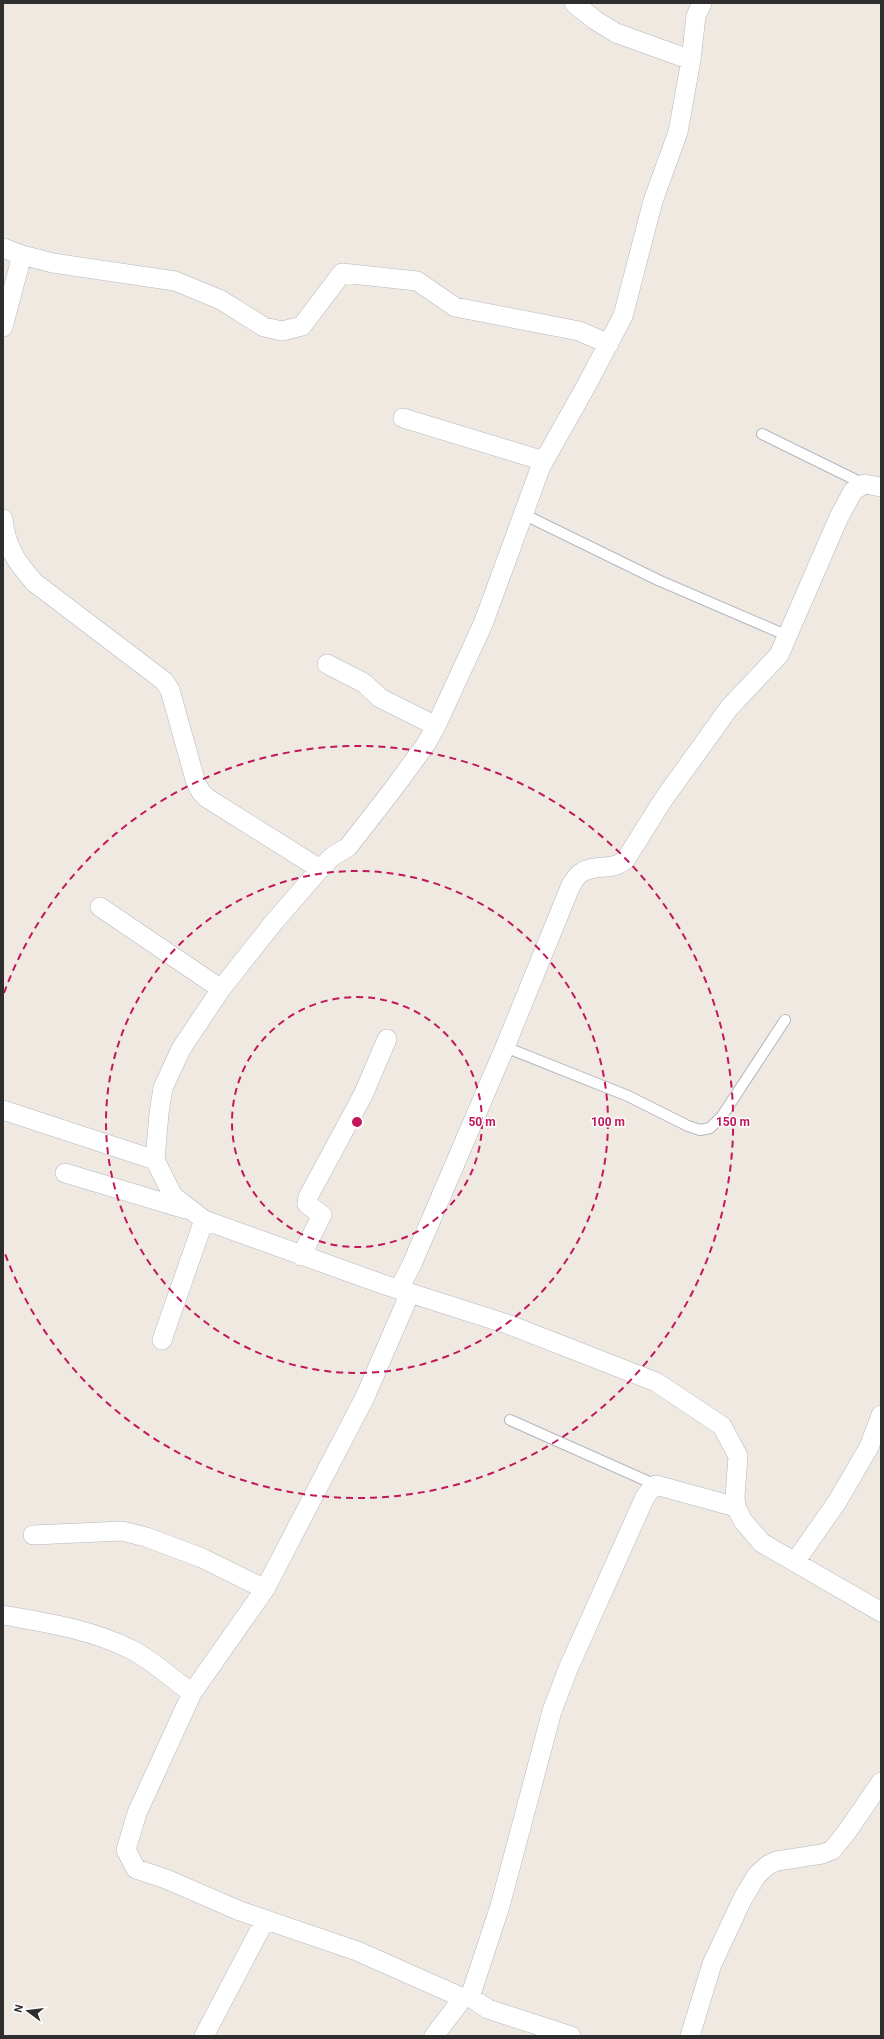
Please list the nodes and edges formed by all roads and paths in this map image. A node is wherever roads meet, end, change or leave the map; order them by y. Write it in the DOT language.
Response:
graph roads {
  1 [pos="574,3"];
  2 [pos="702,3"];
  3 [pos="691,60"];
  4 [pos="3,248"];
  5 [pos="22,255"];
  6 [pos="3,328"];
  7 [pos="609,344"];
  8 [pos="403,418"];
  9 [pos="762,434"];
  10 [pos="544,461"];
  11 [pos="873,485"];
  12 [pos="524,514"];
  13 [pos="3,519"];
  14 [pos="11,563"];
  15 [pos="788,636"];
  16 [pos="328,664"];
  17 [pos="436,726"];
  18 [pos="320,869"];
  19 [pos="100,907"];
  20 [pos="221,989"];
  21 [pos="785,1020"];
  22 [pos="387,1039"];
  23 [pos="506,1047"];
  24 [pos="3,1110"];
  25 [pos="155,1160"];
  26 [pos="65,1173"];
  27 [pos="196,1215"];
  28 [pos="301,1256"];
  29 [pos="404,1292"];
  30 [pos="162,1340"];
  31 [pos="881,1416"];
  32 [pos="510,1420"];
  33 [pos="656,1485"];
  34 [pos="736,1506"];
  35 [pos="33,1535"];
  36 [pos="795,1562"];
  37 [pos="265,1589"];
  38 [pos="881,1612"];
  39 [pos="3,1616"];
  40 [pos="192,1693"];
  41 [pos="881,1782"];
  42 [pos="265,1920"];
  43 [pos="466,1998"];
  44 [pos="528,2029"];
  45 [pos="204,2036"];
  46 [pos="434,2036"];
  47 [pos="571,2036"];
  48 [pos="690,2036"];
  1 -- 3 [label="street"];
  2 -- 3 [label="street"];
  3 -- 7 [label="street"];
  4 -- 5 [label="street"];
  5 -- 6 [label="street"];
  5 -- 7 [label="street"];
  7 -- 10 [label="street"];
  8 -- 10 [label="street"];
  9 -- 11 [label="lane"];
  10 -- 12 [label="street"];
  11 -- 15 [label="street"];
  12 -- 15 [label="lane"];
  12 -- 17 [label="street"];
  13 -- 14 [label="street"];
  14 -- 18 [label="street"];
  15 -- 23 [label="street"];
  16 -- 17 [label="street"];
  17 -- 18 [label="street"];
  18 -- 20 [label="street"];
  19 -- 20 [label="street"];
  20 -- 25 [label="street"];
  21 -- 23 [label="lane"];
  22 -- 28 [label="street"];
  23 -- 29 [label="street"];
  24 -- 25 [label="street"];
  25 -- 27 [label="street"];
  26 -- 27 [label="street"];
  27 -- 28 [label="street"];
  27 -- 30 [label="street"];
  28 -- 29 [label="street"];
  29 -- 34 [label="street"];
  29 -- 37 [label="street"];
  31 -- 36 [label="street"];
  32 -- 33 [label="lane"];
  33 -- 34 [label="street"];
  33 -- 43 [label="street"];
  34 -- 36 [label="street"];
  35 -- 37 [label="street"];
  36 -- 38 [label="street"];
  37 -- 40 [label="street"];
  39 -- 40 [label="street"];
  40 -- 42 [label="street"];
  41 -- 48 [label="street"];
  42 -- 43 [label="street"];
  42 -- 45 [label="street"];
  43 -- 44 [label="street"];
  43 -- 46 [label="street"];
  44 -- 47 [label="street"];
}
